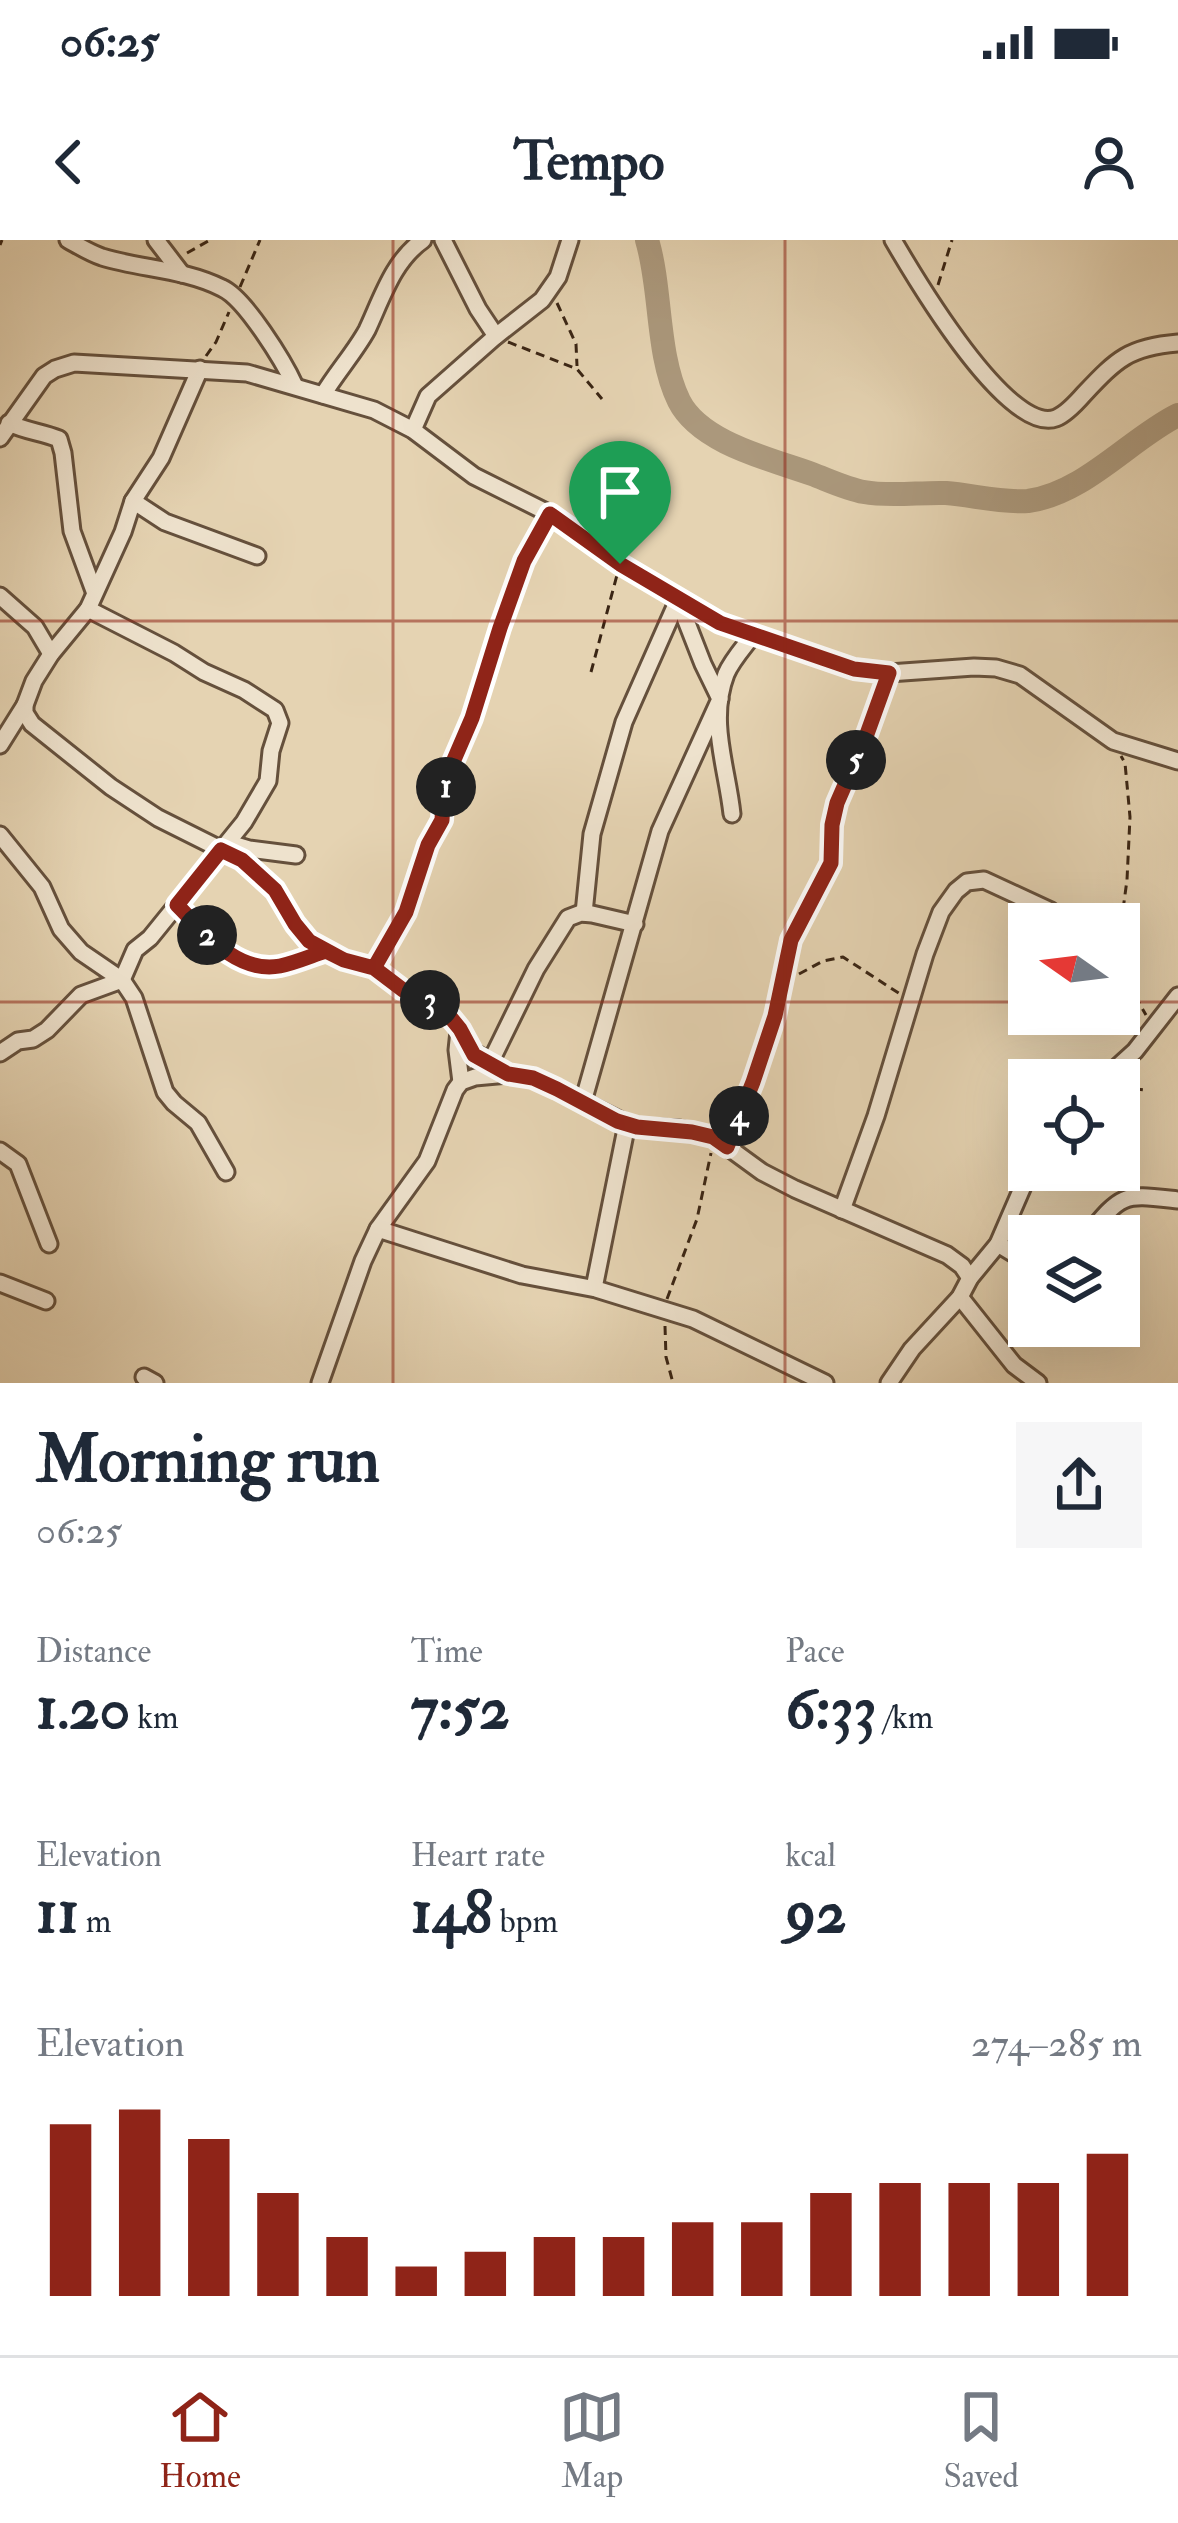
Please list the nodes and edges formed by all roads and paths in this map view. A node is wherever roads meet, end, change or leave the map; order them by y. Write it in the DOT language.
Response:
graph roads {
  1 [pos="68,240"];
  2 [pos="156,240"];
  3 [pos="210,240"];
  4 [pos="260,240"];
  5 [pos="423,240"];
  6 [pos="443,240"];
  7 [pos="570,240"];
  8 [pos="892,240"];
  9 [pos="952,240"];
  10 [pos="176,268"];
  11 [pos="550,291"];
  12 [pos="236,296"];
  13 [pos="933,304"];
  14 [pos="496,336"];
  15 [pos="1178,343"];
  16 [pos="200,369"];
  17 [pos="577,369"];
  18 [pos="295,386"];
  19 [pos="323,395"];
  20 [pos="602,399"];
  21 [pos="4,428"];
  22 [pos="413,430"];
  23 [pos="133,502"];
  24 [pos="550,514"];
  25 [pos="257,556"];
  26 [pos="620,564"];
  27 [pos="94,591"];
  28 [pos="0,596"];
  29 [pos="678,601"];
  30 [pos="88,609"];
  31 [pos="754,635"];
  32 [pos="51,653"];
  33 [pos="591,672"];
  34 [pos="889,673"];
  35 [pos="720,699"];
  36 [pos="25,705"];
  37 [pos="1113,741"];
  38 [pos="0,745"];
  39 [pos="1178,761"];
  40 [pos="732,814"];
  41 [pos="0,835"];
  42 [pos="225,846"];
  43 [pos="296,855"];
  44 [pos="1035,903"];
  45 [pos="1124,903"];
  46 [pos="177,905"];
  47 [pos="584,914"];
  48 [pos="634,923"];
  49 [pos="326,951"];
  50 [pos="374,968"];
  51 [pos="122,980"];
  52 [pos="783,985"];
  53 [pos="1178,996"];
  54 [pos="910,1004"];
  55 [pos="1140,1004"];
  56 [pos="1153,1027"];
  57 [pos="460,1029"];
  58 [pos="0,1053"];
  59 [pos="1128,1059"];
  60 [pos="490,1064"];
  61 [pos="508,1074"];
  62 [pos="461,1082"];
  63 [pos="1140,1089"];
  64 [pos="1146,1090"];
  65 [pos="584,1102"];
  66 [pos="627,1124"];
  67 [pos="720,1142"];
  68 [pos="0,1151"];
  69 [pos="226,1172"];
  70 [pos="1021,1191"];
  71 [pos="1178,1200"];
  72 [pos="842,1210"];
  73 [pos="1105,1215"];
  74 [pos="378,1229"];
  75 [pos="49,1244"];
  76 [pos="998,1244"];
  77 [pos="1008,1250"];
  78 [pos="970,1278"];
  79 [pos="0,1282"];
  80 [pos="594,1288"];
  81 [pos="960,1298"];
  82 [pos="46,1301"];
  83 [pos="664,1309"];
  84 [pos="320,1383"];
  85 [pos="673,1383"];
  86 [pos="824,1383"];
  87 [pos="889,1383"];
  88 [pos="1038,1383"];
  1 -- 10 [label="street"];
  2 -- 10 [label="street"];
  3 -- 10 [label="path"];
  4 -- 12 [label="path"];
  5 -- 19 [label="street"];
  6 -- 14 [label="street"];
  7 -- 11 [label="street"];
  8 -- 13 [label="street"];
  9 -- 13 [label="path"];
  10 -- 12 [label="street"];
  11 -- 14 [label="street"];
  11 -- 17 [label="path"];
  12 -- 16 [label="path"];
  12 -- 18 [label="street"];
  13 -- 15 [label="street"];
  14 -- 17 [label="path"];
  14 -- 22 [label="street"];
  16 -- 18 [label="street"];
  16 -- 21 [label="street"];
  16 -- 23 [label="street"];
  17 -- 20 [label="path"];
  18 -- 19 [label="street"];
  19 -- 22 [label="street"];
  21 -- 27 [label="street"];
  22 -- 24 [label="street"];
  23 -- 25 [label="street"];
  23 -- 27 [label="street"];
  24 -- 26 [label="street"];
  24 -- 50 [label="path"];
  26 -- 29 [label="street"];
  26 -- 33 [label="path"];
  27 -- 30 [label="street"];
  28 -- 32 [label="street"];
  29 -- 31 [label="street"];
  29 -- 35 [label="street"];
  29 -- 47 [label="street"];
  30 -- 32 [label="street"];
  30 -- 42 [label="street"];
  31 -- 34 [label="street"];
  31 -- 35 [label="street"];
  32 -- 36 [label="street"];
  34 -- 37 [label="street"];
  34 -- 52 [label="street"];
  35 -- 40 [label="street"];
  35 -- 48 [label="street"];
  36 -- 38 [label="street"];
  36 -- 42 [label="street"];
  37 -- 39 [label="street"];
  37 -- 45 [label="path"];
  41 -- 51 [label="street"];
  42 -- 43 [label="street"];
  42 -- 46 [label="street"];
  42 -- 49 [label="street"];
  44 -- 54 [label="street"];
  46 -- 49 [label="street"];
  46 -- 51 [label="street"];
  47 -- 48 [label="street"];
  47 -- 60 [label="street"];
  48 -- 65 [label="street"];
  49 -- 50 [label="street"];
  50 -- 57 [label="street"];
  51 -- 58 [label="street"];
  51 -- 69 [label="street"];
  52 -- 54 [label="path"];
  52 -- 67 [label="street"];
  53 -- 56 [label="street"];
  54 -- 72 [label="street"];
  55 -- 56 [label="path"];
  56 -- 59 [label="street"];
  57 -- 60 [label="street"];
  57 -- 62 [label="street"];
  60 -- 61 [label="street"];
  61 -- 62 [label="street"];
  61 -- 65 [label="street"];
  62 -- 74 [label="street"];
  63 -- 64 [label="path"];
  65 -- 66 [label="street"];
  66 -- 67 [label="street"];
  66 -- 80 [label="street"];
  67 -- 72 [label="street"];
  67 -- 83 [label="path"];
  68 -- 75 [label="street"];
  70 -- 76 [label="street"];
  71 -- 73 [label="street"];
  72 -- 78 [label="street"];
  74 -- 80 [label="street"];
  74 -- 84 [label="street"];
  76 -- 77 [label="street"];
  76 -- 78 [label="street"];
  78 -- 81 [label="street"];
  79 -- 82 [label="street"];
  80 -- 83 [label="street"];
  81 -- 87 [label="street"];
  81 -- 88 [label="street"];
  83 -- 85 [label="path"];
  83 -- 86 [label="street"];
}
